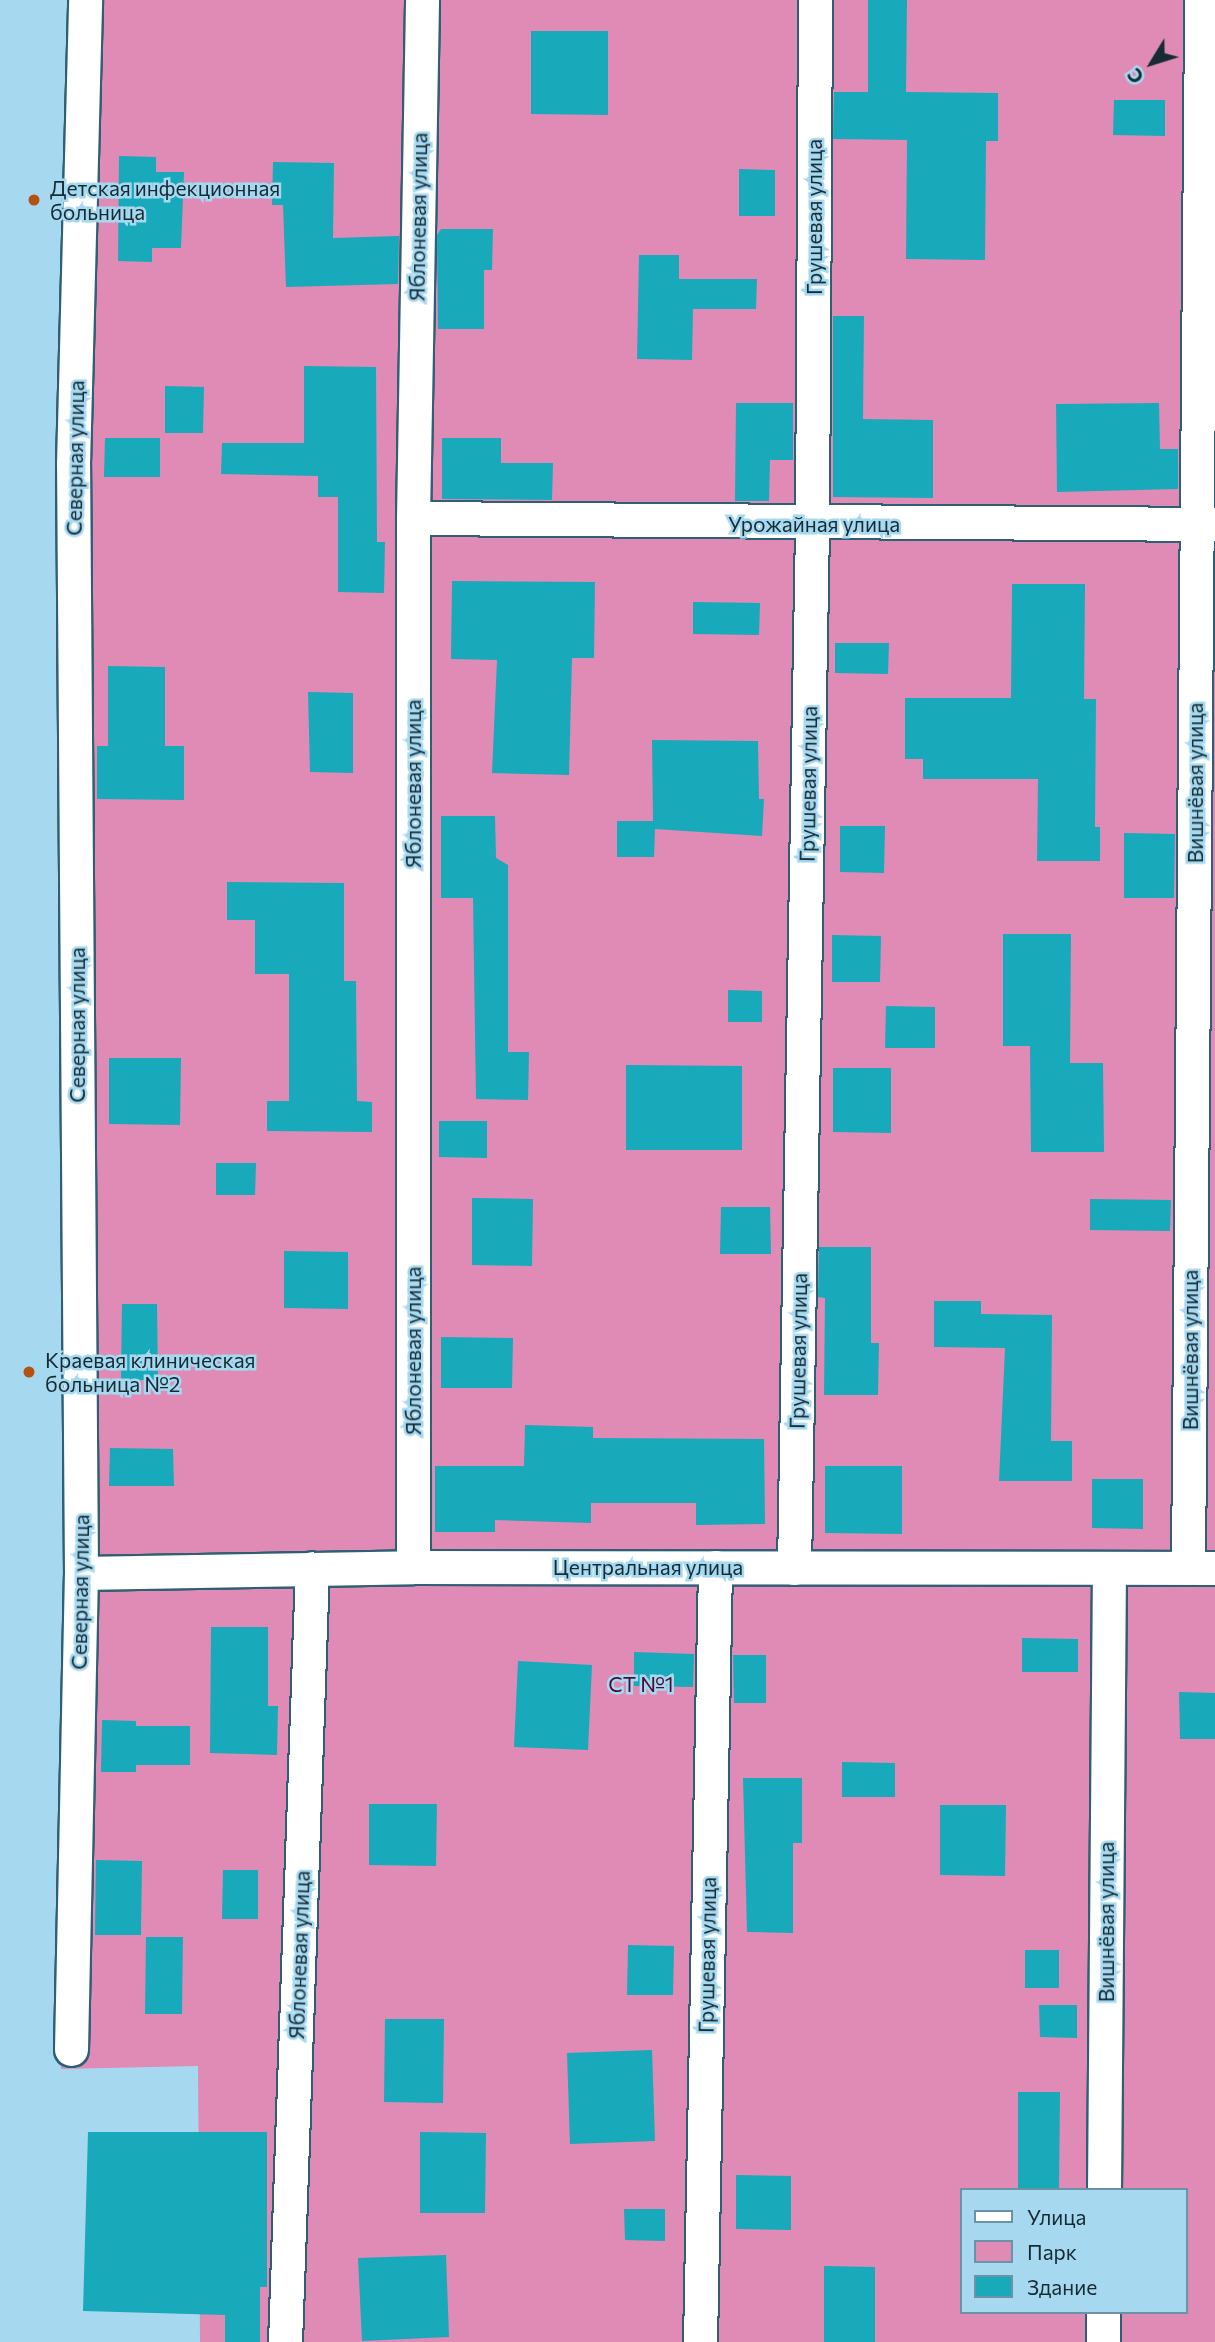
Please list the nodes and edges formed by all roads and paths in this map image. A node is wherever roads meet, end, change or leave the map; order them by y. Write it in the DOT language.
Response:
graph roads {
  1 [pos="85,0"];
  2 [pos="422,0"];
  3 [pos="815,0"];
  4 [pos="1202,0"];
  5 [pos="414,518"];
  6 [pos="812,524"];
  7 [pos="1206,524"];
  8 [pos="412,1567"];
  9 [pos="715,1567"];
  10 [pos="1202,1567"];
  11 [pos="312,1568"];
  12 [pos="794,1568"];
  13 [pos="1109,1569"];
  14 [pos="81,1573"];
  15 [pos="71,2049"];
  16 [pos="1104,2188"];
  17 [pos="1103,2314"];
  18 [pos="285,2342"];
  19 [pos="700,2342"];
  20 [pos="1103,2342"];
  1 -- 14 [label="street, Северная улица"];
  2 -- 5 [label="street, Яблоневая улица"];
  3 -- 6 [label="street, Грушевая улица"];
  4 -- 7 [label="street, Вишнёвая улица"];
  5 -- 6 [label="street, Урожайная улица"];
  5 -- 8 [label="street, Яблоневая улица"];
  6 -- 7 [label="street, Урожайная улица"];
  6 -- 12 [label="street, Грушевая улица"];
  7 -- 10 [label="street, Вишнёвая улица"];
  8 -- 9 [label="street, Центральная улица"];
  8 -- 11 [label="street, Центральная улица"];
  9 -- 12 [label="street, Центральная улица"];
  9 -- 19 [label="street, Грушевая улица"];
  10 -- 13 [label="street, Центральная улица"];
  11 -- 14 [label="street, Центральная улица"];
  11 -- 18 [label="street, Яблоневая улица"];
  12 -- 13 [label="street, Центральная улица"];
  13 -- 16 [label="street, Вишнёвая улица"];
  14 -- 15 [label="street, Северная улица"];
  17 -- 20 [label="street"];
}
